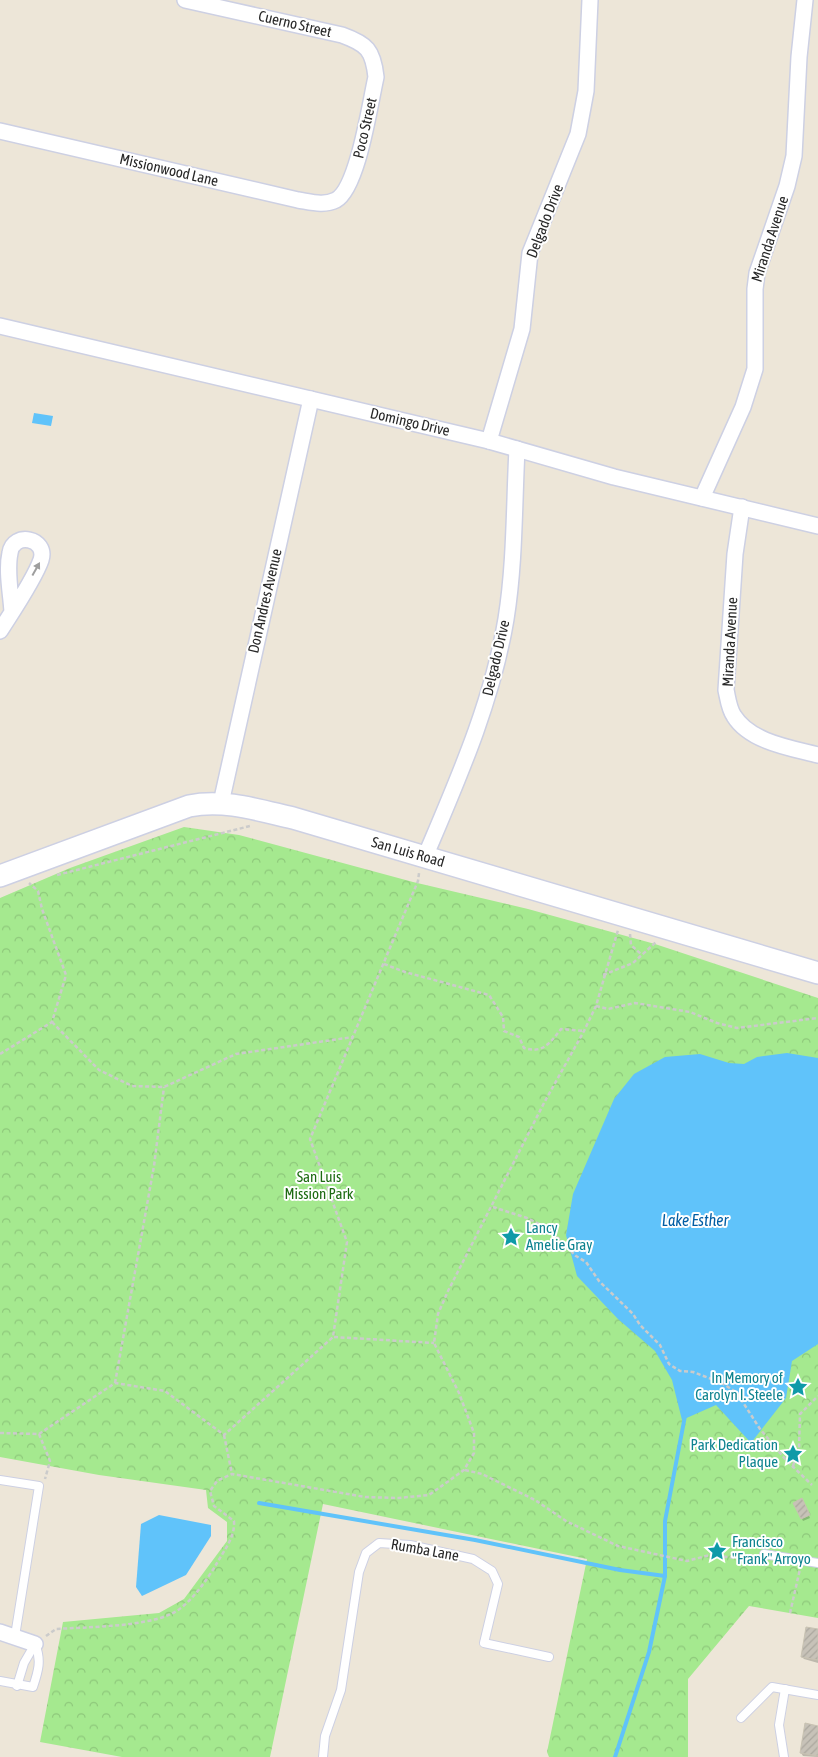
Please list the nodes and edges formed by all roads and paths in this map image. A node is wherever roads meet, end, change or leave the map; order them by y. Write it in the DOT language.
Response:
graph roads {
  1 [pos="184,0"];
  2 [pos="590,0"];
  3 [pos="805,0"];
  4 [pos="371,53"];
  5 [pos="0,131"];
  6 [pos="338,199"];
  7 [pos="0,326"];
  8 [pos="311,398"];
  9 [pos="489,441"];
  10 [pos="517,449"];
  11 [pos="702,498"];
  12 [pos="742,508"];
  13 [pos="818,526"];
  14 [pos="12,612"];
  15 [pos="0,630"];
  16 [pos="818,755"];
  17 [pos="221,803"];
  18 [pos="254,825"];
  19 [pos="420,862"];
  20 [pos="55,875"];
  21 [pos="10,879"];
  22 [pos="37,880"];
  23 [pos="29,884"];
  24 [pos="624,928"];
  25 [pos="637,932"];
  26 [pos="652,936"];
  27 [pos="642,955"];
  28 [pos="384,964"];
  29 [pos="818,973"];
  30 [pos="603,975"];
  31 [pos="596,1006"];
  32 [pos="818,1018"];
  33 [pos="52,1022"];
  34 [pos="584,1031"];
  35 [pos="353,1037"];
  36 [pos="0,1054"];
  37 [pos="164,1087"];
  38 [pos="493,1207"];
  39 [pos="333,1337"];
  40 [pos="434,1343"];
  41 [pos="114,1382"];
  42 [pos="818,1396"];
  43 [pos="0,1433"];
  44 [pos="40,1434"];
  45 [pos="224,1435"];
  46 [pos="792,1467"];
  47 [pos="464,1470"];
  48 [pos="232,1474"];
  49 [pos="0,1480"];
  50 [pos="812,1485"];
  51 [pos="39,1486"];
  52 [pos="764,1554"];
  53 [pos="802,1561"];
  54 [pos="818,1563"];
  55 [pos="790,1613"];
  56 [pos="7,1634"];
  57 [pos="35,1644"];
  58 [pos="548,1657"];
  59 [pos="0,1681"];
  60 [pos="17,1686"];
  61 [pos="785,1689"];
  62 [pos="818,1695"];
  63 [pos="741,1718"];
  64 [pos="322,1757"];
  65 [pos="784,1757"];
  1 -- 4 [label="street, Cuerno Street"];
  2 -- 9 [label="street, Delgado Drive"];
  3 -- 11 [label="street, Miranda Avenue"];
  4 -- 6 [label="street, Poco Street"];
  5 -- 6 [label="street, Missionwood Lane"];
  7 -- 8 [label="street, Domingo Drive"];
  8 -- 9 [label="street, Domingo Drive"];
  8 -- 17 [label="street, Don Andres Avenue"];
  9 -- 10 [label="street, Domingo Drive"];
  10 -- 11 [label="street, Domingo Drive"];
  10 -- 19 [label="street, Delgado Drive"];
  11 -- 12 [label="street, Domingo Drive"];
  12 -- 13 [label="street, Domingo Drive"];
  12 -- 16 [label="street, Miranda Avenue"];
  14 -- 15 [label="street"];
  17 -- 19 [label="street, San Luis Road"];
  17 -- 21 [label="street, San Luis Road"];
  18 -- 20 [label="path"];
  19 -- 28 [label="path"];
  19 -- 29 [label="street, San Luis Road"];
  21 -- 23 [label="path"];
  22 -- 23 [label="path"];
  23 -- 33 [label="path"];
  24 -- 30 [label="path"];
  25 -- 27 [label="path"];
  26 -- 27 [label="path"];
  27 -- 30 [label="path"];
  28 -- 34 [label="path"];
  28 -- 35 [label="path"];
  30 -- 31 [label="path"];
  31 -- 32 [label="path"];
  31 -- 34 [label="path"];
  33 -- 36 [label="path"];
  33 -- 37 [label="path"];
  34 -- 38 [label="path"];
  35 -- 37 [label="path"];
  35 -- 39 [label="path"];
  37 -- 41 [label="path"];
  38 -- 40 [label="path"];
  38 -- 46 [label="path"];
  39 -- 40 [label="path"];
  39 -- 45 [label="path"];
  40 -- 47 [label="path"];
  41 -- 44 [label="path"];
  41 -- 45 [label="path"];
  42 -- 46 [label="path"];
  43 -- 44 [label="path"];
  44 -- 51 [label="path"];
  45 -- 48 [label="path"];
  46 -- 50 [label="path"];
  47 -- 48 [label="path"];
  47 -- 52 [label="path"];
  48 -- 57 [label="path"];
  49 -- 51 [label="lane"];
  51 -- 56 [label="lane"];
  52 -- 53 [label="lane"];
  53 -- 54 [label="lane"];
  53 -- 55 [label="path"];
  56 -- 57 [label="street"];
  57 -- 60 [label="lane"];
  57 -- 60 [label="lane"];
  58 -- 64 [label="lane, Rumba Lane"];
  59 -- 60 [label="lane"];
  61 -- 62 [label="lane"];
  61 -- 63 [label="lane"];
  61 -- 65 [label="lane"];
}
